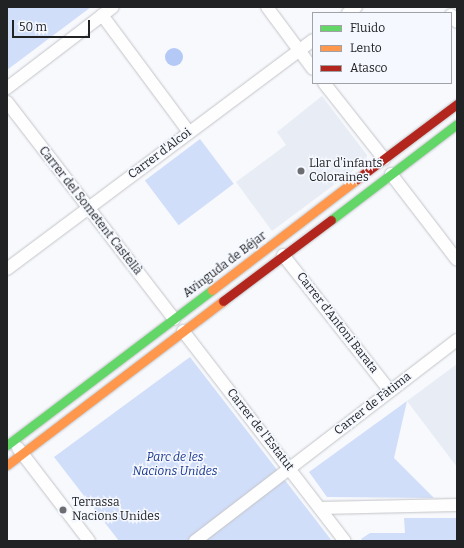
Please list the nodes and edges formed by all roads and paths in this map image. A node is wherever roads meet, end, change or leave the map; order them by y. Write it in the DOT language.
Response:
graph roads {
  1 [pos="113,7"];
  2 [pos="267,7"];
  3 [pos="102,15"];
  4 [pos="312,41"];
  5 [pos="299,51"];
  6 [pos="312,68"];
  7 [pos="325,84"];
  8 [pos="7,88"];
  9 [pos="7,102"];
  10 [pos="457,104"];
  11 [pos="457,124"];
  12 [pos="190,132"];
  13 [pos="384,159"];
  14 [pos="391,174"];
  15 [pos="87,208"];
  16 [pos="283,255"];
  17 [pos="457,260"];
  18 [pos="7,269"];
  19 [pos="174,319"];
  20 [pos="184,332"];
  21 [pos="457,340"];
  22 [pos="390,391"];
  23 [pos="9,440"];
  24 [pos="22,453"];
  25 [pos="7,465"];
  26 [pos="289,468"];
  27 [pos="457,505"];
  28 [pos="320,508"];
  29 [pos="89,541"];
  30 [pos="195,541"];
  31 [pos="345,541"];
  1 -- 3 [label="street"];
  2 -- 5 [label="street"];
  3 -- 8 [label="street"];
  3 -- 12 [label="street"];
  4 -- 5 [label="street, Carrer d'Alcoi"];
  5 -- 6 [label="street"];
  5 -- 12 [label="street, Carrer d'Alcoi"];
  7 -- 13 [label="street"];
  9 -- 15 [label="street, Carrer del Sometent Castellà"];
  10 -- 13 [label="main road, Avinguda de Béjar"];
  11 -- 14 [label="main road"];
  12 -- 15 [label="street, Carrer d'Alcoi"];
  13 -- 19 [label="main road, Avinguda de Béjar"];
  14 -- 16 [label="main road"];
  14 -- 17 [label="street"];
  15 -- 18 [label="street, Carrer d'Alcoi"];
  15 -- 19 [label="street, Carrer del Sometent Castellà"];
  16 -- 20 [label="main road"];
  16 -- 22 [label="street, Carrer d'Antoni Barata"];
  19 -- 20 [label="main road, Carrer de l'Estatut"];
  19 -- 23 [label="main road, Avinguda de Béjar"];
  20 -- 24 [label="main road"];
  20 -- 26 [label="street, Carrer de l'Estatut"];
  21 -- 22 [label="street, Carrer de Fàtima"];
  22 -- 26 [label="street, Carrer de Fàtima"];
  23 -- 24 [label="street"];
  24 -- 25 [label="main road"];
  24 -- 29 [label="street"];
  26 -- 28 [label="street, Carrer de l'Estatut"];
  26 -- 30 [label="street, Carrer de Fàtima"];
  27 -- 28 [label="street"];
  28 -- 31 [label="street, Carrer de l'Estatut"];
}
